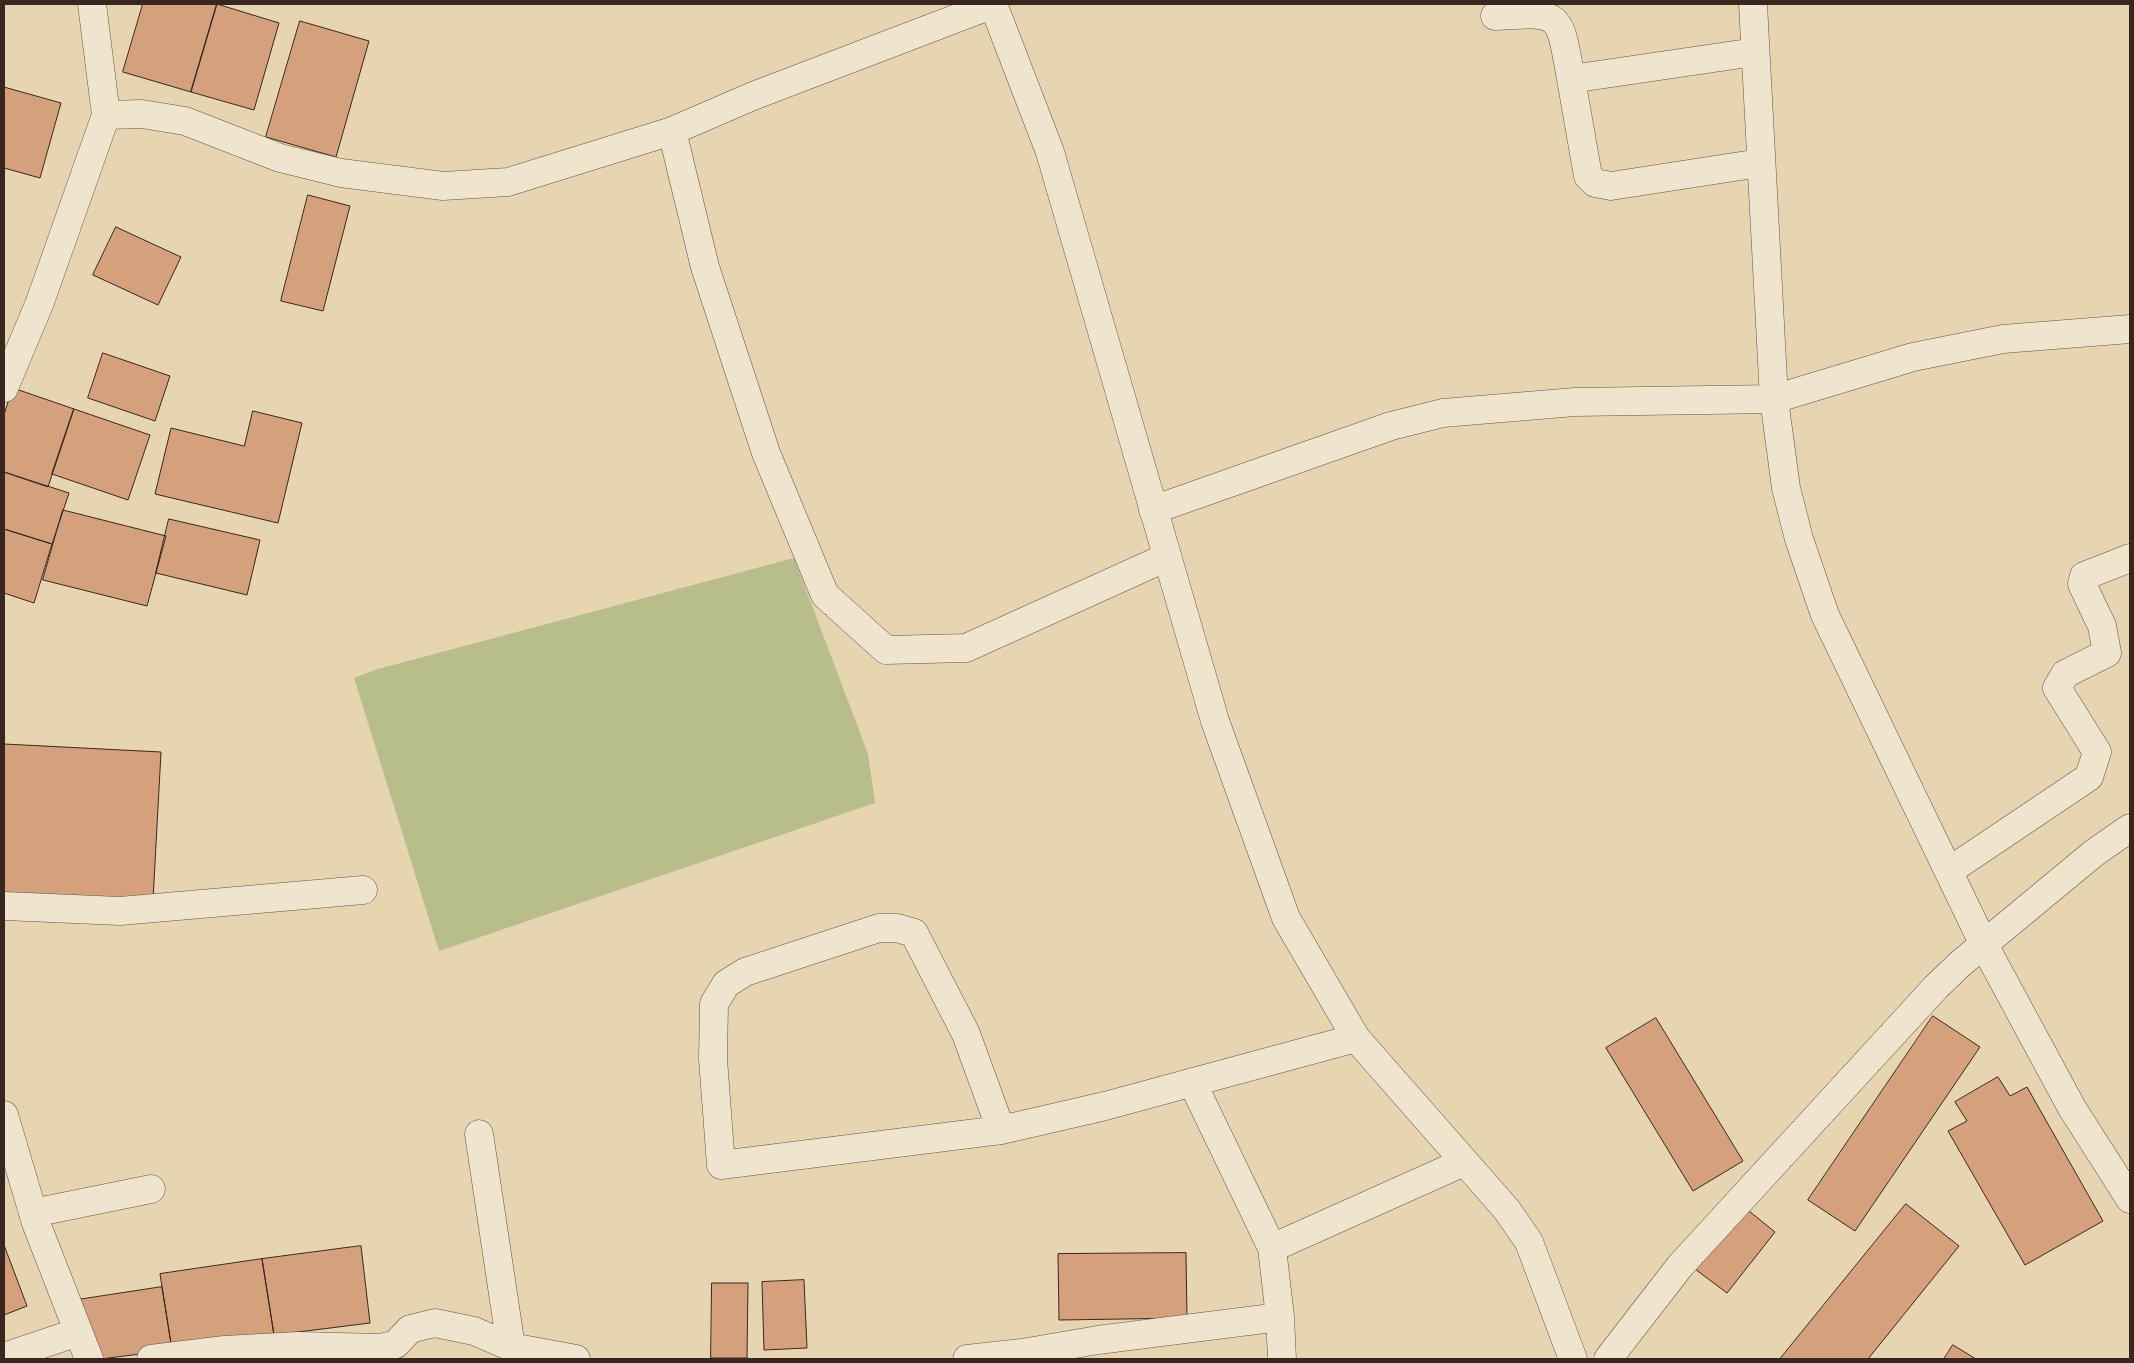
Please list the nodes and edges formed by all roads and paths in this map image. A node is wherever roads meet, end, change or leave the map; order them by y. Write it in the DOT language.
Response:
graph roads {
  1 [pos="92,4"];
  2 [pos="994,4"];
  3 [pos="1753,4"];
  4 [pos="1495,16"];
  5 [pos="1756,52"];
  6 [pos="1571,79"];
  7 [pos="106,115"];
  8 [pos="672,131"];
  9 [pos="1760,163"];
  10 [pos="2130,330"];
  11 [pos="4,388"];
  12 [pos="1774,399"];
  13 [pos="1153,510"];
  14 [pos="1167,557"];
  15 [pos="2130,558"];
  16 [pos="2130,828"];
  17 [pos="1949,871"];
  18 [pos="363,890"];
  19 [pos="4,906"];
  20 [pos="1984,945"];
  21 [pos="1356,1038"];
  22 [pos="1192,1082"];
  23 [pos="4,1115"];
  24 [pos="1001,1130"];
  25 [pos="479,1134"];
  26 [pos="1464,1162"];
  27 [pos="151,1189"];
  28 [pos="2130,1199"];
  29 [pos="33,1213"];
  30 [pos="1272,1248"];
  31 [pos="1280,1317"];
  32 [pos="78,1332"];
  33 [pos="511,1347"];
  34 [pos="4,1357"];
  35 [pos="88,1359"];
  36 [pos="151,1359"];
  37 [pos="576,1359"];
  38 [pos="967,1359"];
  39 [pos="1282,1359"];
  40 [pos="1573,1359"];
  41 [pos="1608,1359"];
  1 -- 7 [label="street"];
  2 -- 8 [label="street"];
  2 -- 13 [label="street"];
  3 -- 5 [label="street"];
  4 -- 6 [label="street"];
  5 -- 6 [label="street"];
  5 -- 9 [label="street"];
  6 -- 9 [label="street"];
  7 -- 8 [label="street"];
  7 -- 11 [label="street"];
  8 -- 14 [label="street"];
  9 -- 12 [label="street"];
  10 -- 12 [label="street"];
  12 -- 13 [label="street"];
  12 -- 17 [label="street"];
  13 -- 14 [label="street"];
  14 -- 21 [label="street"];
  15 -- 17 [label="street"];
  16 -- 20 [label="street"];
  17 -- 20 [label="street"];
  18 -- 19 [label="street"];
  20 -- 28 [label="street"];
  20 -- 41 [label="street"];
  21 -- 22 [label="street"];
  21 -- 26 [label="street"];
  22 -- 24 [label="street"];
  22 -- 30 [label="street"];
  23 -- 29 [label="street"];
  24 -- 24 [label="street"];
  25 -- 33 [label="street"];
  26 -- 30 [label="street"];
  26 -- 40 [label="street"];
  27 -- 29 [label="street"];
  29 -- 32 [label="street"];
  30 -- 31 [label="street"];
  31 -- 38 [label="street"];
  31 -- 39 [label="street"];
  32 -- 34 [label="street"];
  32 -- 35 [label="street"];
  33 -- 36 [label="street"];
  33 -- 37 [label="street"];
}
